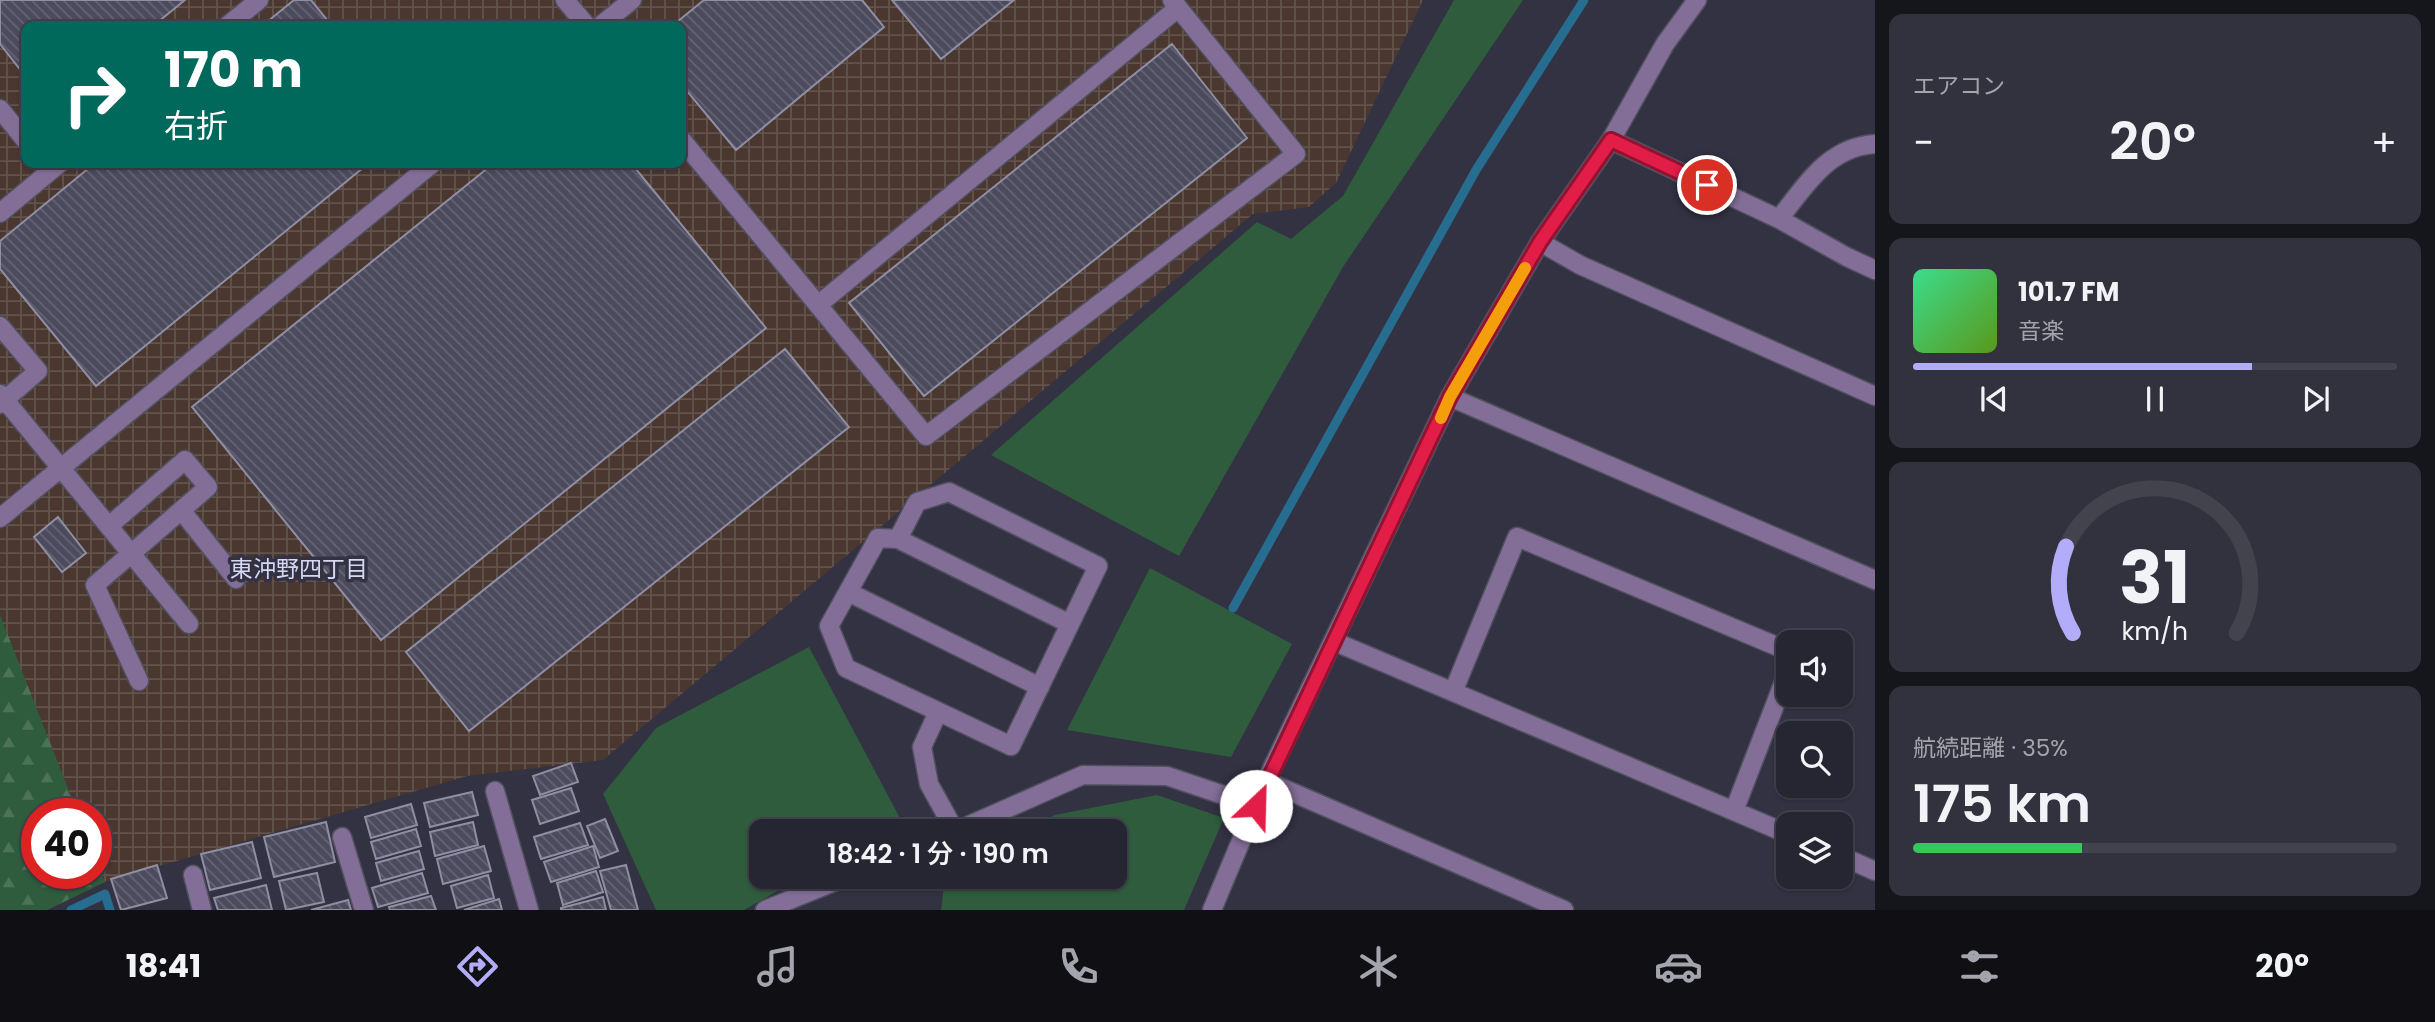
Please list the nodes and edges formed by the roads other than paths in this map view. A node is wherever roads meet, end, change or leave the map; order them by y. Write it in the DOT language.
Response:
graph roads {
  1 [pos="258,0"];
  2 [pos="565,0"];
  3 [pos="632,0"];
  4 [pos="1697,0"];
  5 [pos="1175,4"];
  6 [pos="233,21"];
  7 [pos="583,21"];
  8 [pos="606,21"];
  9 [pos="0,109"];
  10 [pos="21,135"];
  11 [pos="1611,140"];
  12 [pos="1875,144"];
  13 [pos="686,145"];
  14 [pos="49,168"];
  15 [pos="427,168"];
  16 [pos="0,213"];
  17 [pos="1779,219"];
  18 [pos="1540,242"];
  19 [pos="1875,270"];
  20 [pos="818,305"];
  21 [pos="0,326"];
  22 [pos="1875,396"];
  23 [pos="1450,397"];
  24 [pos="2,399"];
  25 [pos="62,467"];
  26 [pos="181,510"];
  27 [pos="0,518"];
  28 [pos="109,526"];
  29 [pos="898,539"];
  30 [pos="132,554"];
  31 [pos="236,579"];
  32 [pos="1875,580"];
  33 [pos="848,592"];
  34 [pos="189,624"];
  35 [pos="1070,624"];
  36 [pos="1333,641"];
  37 [pos="1776,646"];
  38 [pos="139,681"];
  39 [pos="1040,687"];
  40 [pos="1453,692"];
  41 [pos="1776,702"];
  42 [pos="938,712"];
  43 [pos="1266,781"];
  44 [pos="495,791"];
  45 [pos="1256,806"];
  46 [pos="1734,811"];
  47 [pos="949,819"];
  48 [pos="983,819"];
  49 [pos="1776,829"];
  50 [pos="342,837"];
  51 [pos="1853,861"];
  52 [pos="1875,871"];
  53 [pos="193,875"];
  54 [pos="817,889"];
  55 [pos="202,910"];
  56 [pos="364,910"];
  57 [pos="529,910"];
  58 [pos="765,910"];
  59 [pos="1212,910"];
  60 [pos="1564,910"];
  1 -- 6 [label="street"];
  2 -- 7 [label="street"];
  3 -- 8 [label="street"];
  4 -- 11 [label="street"];
  5 -- 20 [label="street"];
  5 -- 20 [label="street"];
  9 -- 10 [label="street"];
  11 -- 17 [label="street"];
  11 -- 18 [label="street"];
  12 -- 17 [label="street"];
  13 -- 20 [label="street"];
  14 -- 16 [label="street"];
  15 -- 25 [label="street"];
  17 -- 19 [label="street"];
  18 -- 22 [label="street"];
  18 -- 23 [label="street"];
  21 -- 24 [label="street"];
  23 -- 32 [label="street"];
  23 -- 36 [label="street"];
  24 -- 25 [label="street"];
  25 -- 27 [label="street"];
  25 -- 28 [label="street"];
  26 -- 28 [label="street"];
  26 -- 30 [label="street"];
  26 -- 31 [label="street"];
  28 -- 30 [label="street"];
  29 -- 33 [label="street"];
  29 -- 35 [label="street"];
  29 -- 35 [label="street"];
  30 -- 34 [label="street"];
  30 -- 38 [label="street"];
  33 -- 39 [label="street"];
  33 -- 42 [label="street"];
  35 -- 39 [label="street"];
  36 -- 40 [label="street"];
  36 -- 43 [label="street"];
  37 -- 40 [label="street"];
  39 -- 42 [label="street"];
  40 -- 46 [label="street"];
  41 -- 46 [label="street"];
  42 -- 47 [label="street"];
  43 -- 45 [label="street"];
  43 -- 60 [label="street"];
  44 -- 57 [label="street"];
  45 -- 48 [label="street"];
  45 -- 59 [label="street"];
  46 -- 49 [label="street"];
  50 -- 56 [label="street"];
  51 -- 52 [label="street"];
  53 -- 55 [label="street"];
  54 -- 58 [label="street"];
}
